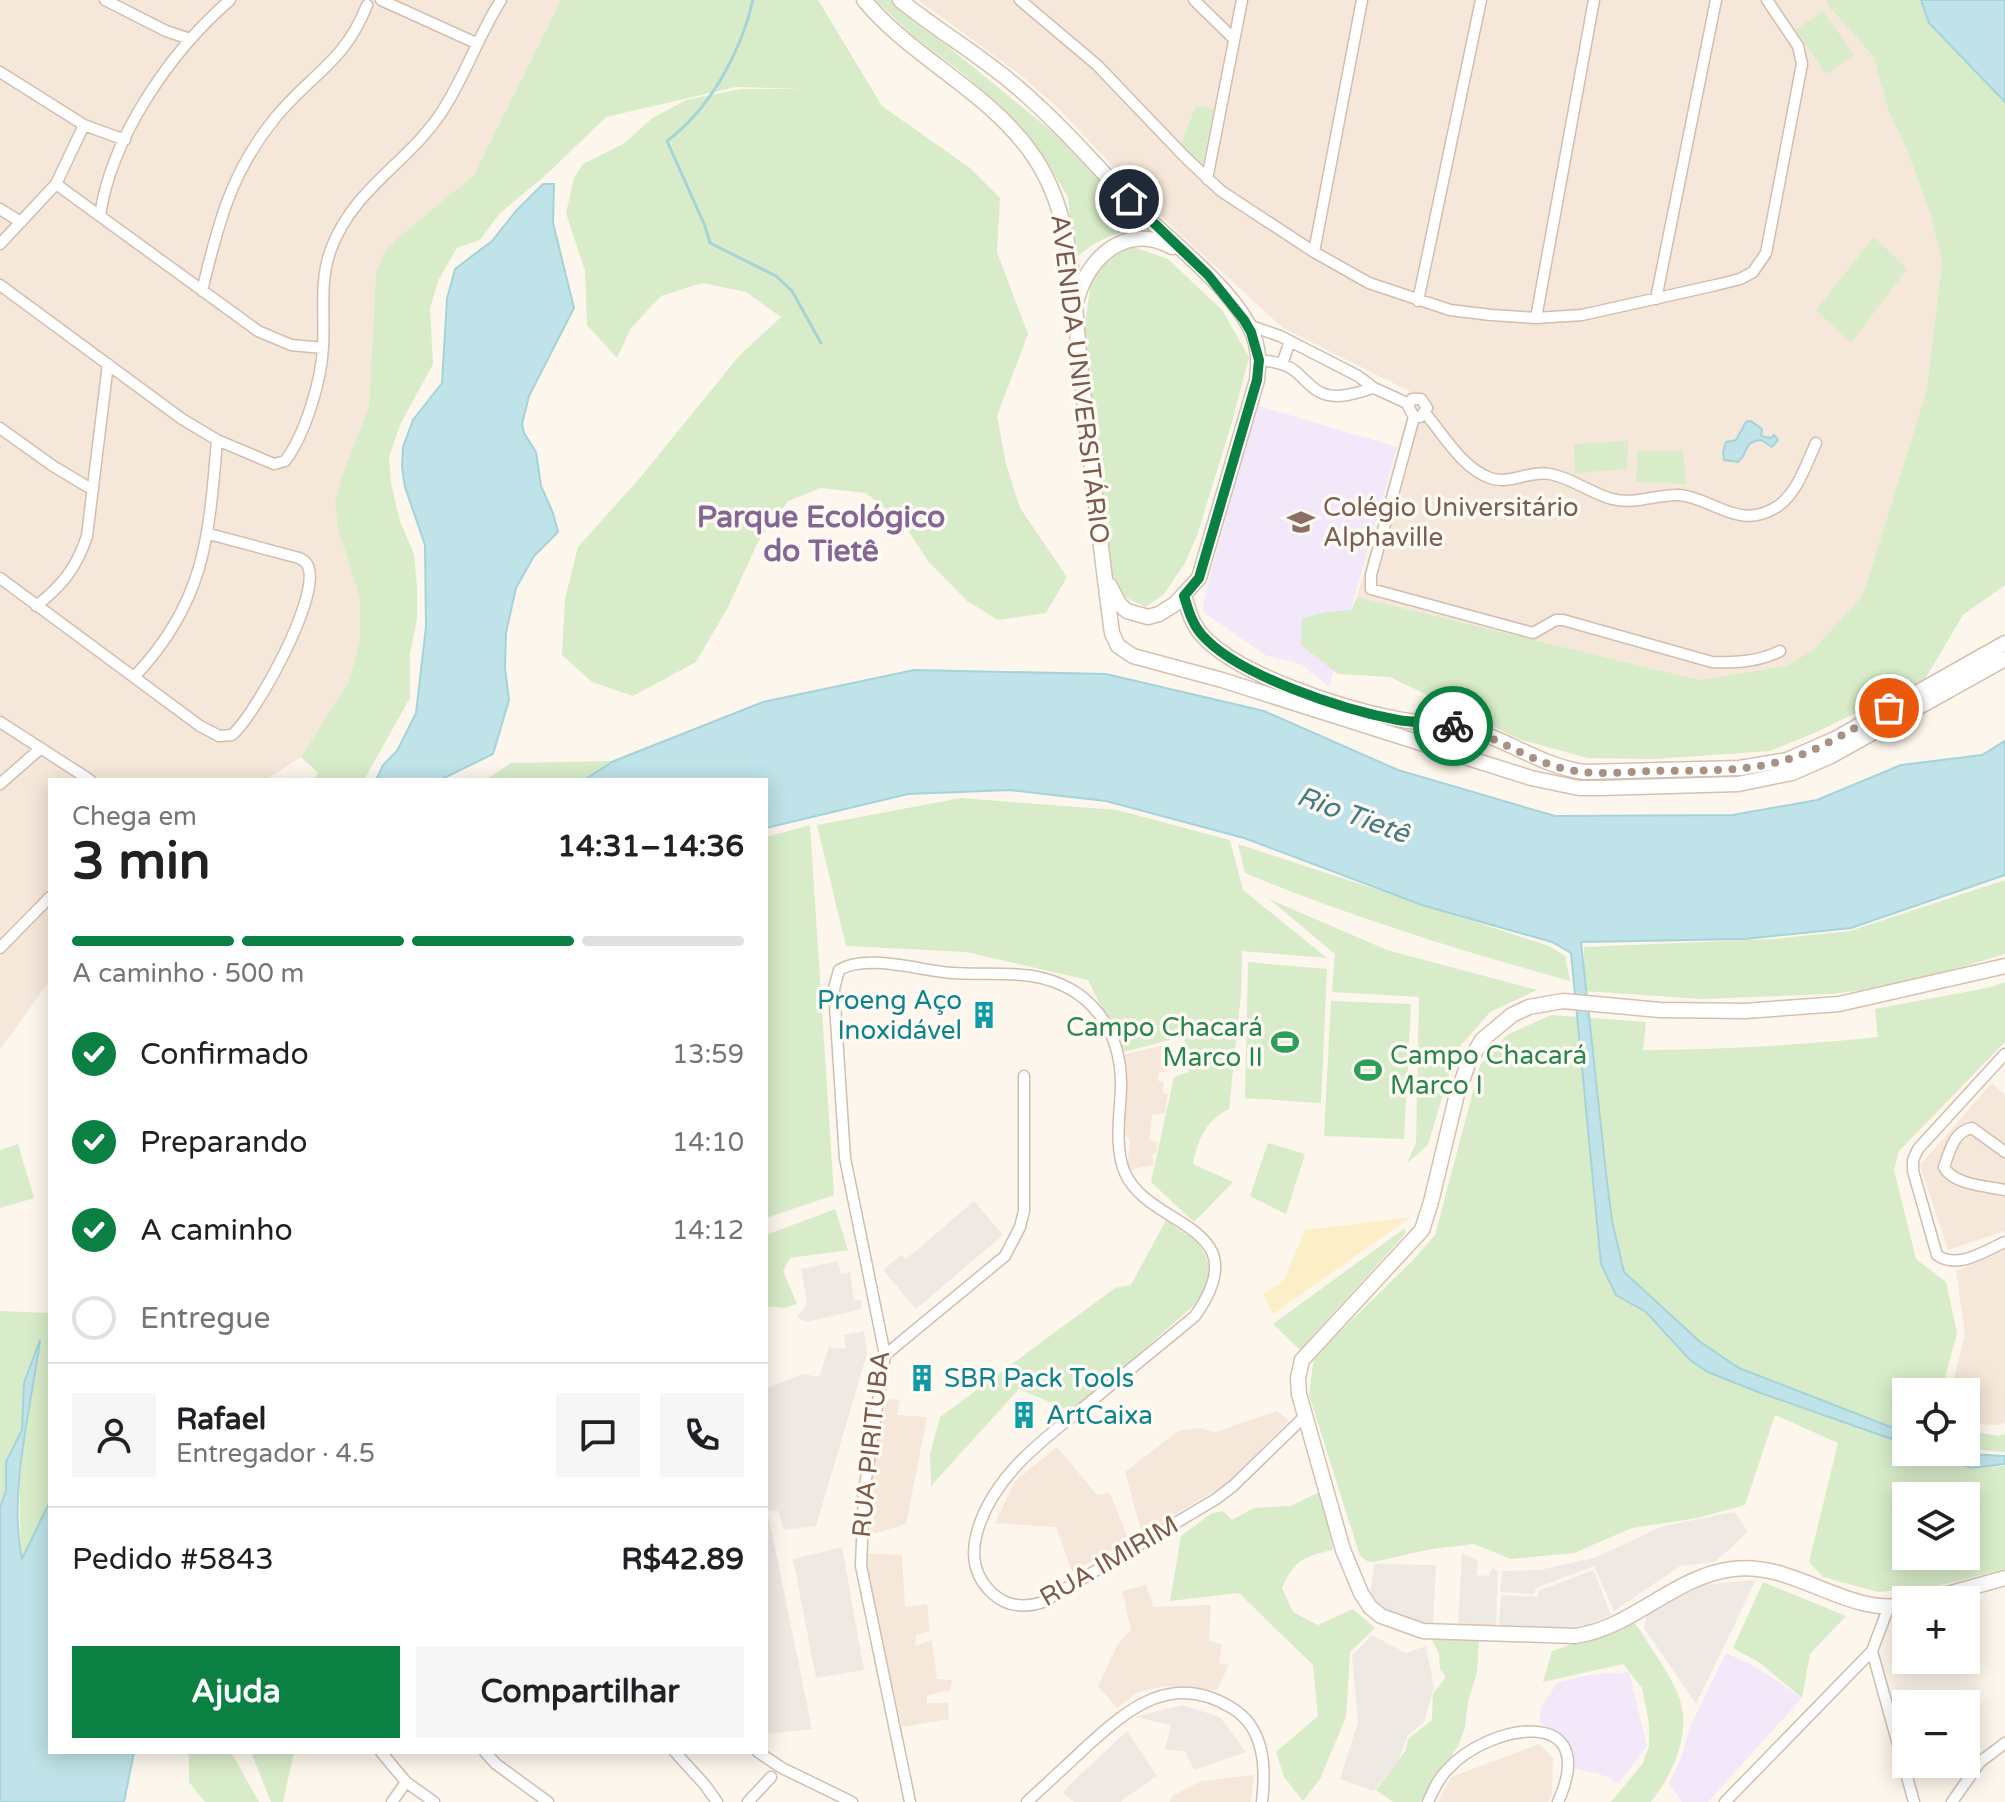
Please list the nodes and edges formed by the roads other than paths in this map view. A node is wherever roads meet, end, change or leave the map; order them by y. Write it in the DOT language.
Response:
graph roads {
  1 [pos="105,0"];
  2 [pos="230,0"];
  3 [pos="381,0"];
  4 [pos="501,0"];
  5 [pos="864,0"];
  6 [pos="900,0"];
  7 [pos="1020,0"];
  8 [pos="1194,0"];
  9 [pos="1242,0"];
  10 [pos="1362,0"];
  11 [pos="1481,0"];
  12 [pos="1594,0"];
  13 [pos="1716,0"];
  14 [pos="1767,0"];
  15 [pos="365,2"];
  16 [pos="190,39"];
  17 [pos="1234,39"];
  18 [pos="476,43"];
  19 [pos="0,72"];
  20 [pos="84,125"];
  21 [pos="125,140"];
  22 [pos="1207,179"];
  23 [pos="56,184"];
  24 [pos="0,209"];
  25 [pos="100,216"];
  26 [pos="21,222"];
  27 [pos="0,244"];
  28 [pos="1183,252"];
  29 [pos="1314,252"];
  30 [pos="0,285"];
  31 [pos="202,291"];
  32 [pos="1656,299"];
  33 [pos="1418,301"];
  34 [pos="1076,306"];
  35 [pos="1536,318"];
  36 [pos="1248,325"];
  37 [pos="1290,341"];
  38 [pos="323,348"];
  39 [pos="1259,360"];
  40 [pos="108,364"];
  41 [pos="1282,364"];
  42 [pos="1374,388"];
  43 [pos="1409,404"];
  44 [pos="1419,415"];
  45 [pos="0,428"];
  46 [pos="217,440"];
  47 [pos="1816,443"];
  48 [pos="93,490"];
  49 [pos="209,534"];
  50 [pos="1105,576"];
  51 [pos="0,578"];
  52 [pos="1184,596"];
  53 [pos="36,606"];
  54 [pos="2005,643"];
  55 [pos="1780,651"];
  56 [pos="2005,659"];
  57 [pos="135,676"];
  58 [pos="0,722"];
  59 [pos="1465,728"];
  60 [pos="41,748"];
  61 [pos="1451,754"];
  62 [pos="87,778"];
  63 [pos="0,784"];
  64 [pos="48,899"];
  65 [pos="0,948"];
  66 [pos="2005,966"];
  67 [pos="834,989"];
  68 [pos="2005,1054"];
  69 [pos="1024,1076"];
  70 [pos="2005,1152"];
  71 [pos="2005,1190"];
  72 [pos="2005,1242"];
  73 [pos="885,1355"];
  74 [pos="1305,1416"];
  75 [pos="2005,1578"];
  76 [pos="1976,1586"];
  77 [pos="1889,1606"];
  78 [pos="1892,1606"];
  79 [pos="1872,1651"];
  80 [pos="2005,1743"];
  81 [pos="383,1754"];
  82 [pos="487,1754"];
  83 [pos="677,1754"];
  84 [pos="761,1754"];
  85 [pos="771,1777"];
  86 [pos="406,1782"];
  87 [pos="392,1802"];
  88 [pos="434,1802"];
  89 [pos="548,1802"];
  90 [pos="717,1802"];
  91 [pos="748,1802"];
  92 [pos="852,1802"];
  93 [pos="910,1802"];
  94 [pos="1027,1802"];
  95 [pos="1262,1802"];
  96 [pos="1428,1802"];
  97 [pos="1558,1802"];
  98 [pos="1725,1802"];
  99 [pos="1914,1802"];
  100 [pos="1952,1802"];
  1 -- 16 [label="street"];
  2 -- 16 [label="street"];
  3 -- 15 [label="street"];
  3 -- 18 [label="street"];
  4 -- 18 [label="street"];
  5 -- 34 [label="main road, AVENIDA UNIVERSITÁRIO"];
  6 -- 28 [label="main road"];
  7 -- 22 [label="street"];
  8 -- 17 [label="street"];
  9 -- 17 [label="street"];
  10 -- 29 [label="street"];
  11 -- 33 [label="street"];
  12 -- 35 [label="street"];
  13 -- 32 [label="street"];
  14 -- 32 [label="street"];
  15 -- 31 [label="street"];
  16 -- 21 [label="street"];
  17 -- 22 [label="street"];
  18 -- 38 [label="street"];
  19 -- 20 [label="street"];
  20 -- 21 [label="street"];
  20 -- 23 [label="street"];
  21 -- 25 [label="street"];
  22 -- 29 [label="street"];
  23 -- 25 [label="street"];
  23 -- 26 [label="street"];
  24 -- 26 [label="street"];
  25 -- 31 [label="street"];
  26 -- 27 [label="street"];
  28 -- 34 [label="main road"];
  28 -- 36 [label="main road"];
  29 -- 33 [label="street"];
  30 -- 40 [label="street"];
  31 -- 38 [label="street"];
  32 -- 35 [label="street"];
  33 -- 35 [label="street"];
  34 -- 50 [label="main road, AVENIDA UNIVERSITÁRIO"];
  36 -- 37 [label="street"];
  36 -- 39 [label="main road"];
  37 -- 41 [label="street"];
  37 -- 42 [label="street"];
  38 -- 46 [label="street"];
  39 -- 41 [label="street"];
  39 -- 52 [label="main road"];
  40 -- 46 [label="street"];
  40 -- 48 [label="street"];
  41 -- 42 [label="street"];
  42 -- 43 [label="street"];
  43 -- 44 [label="street"];
  43 -- 44 [label="street"];
  44 -- 47 [label="street"];
  44 -- 55 [label="street"];
  45 -- 48 [label="street"];
  46 -- 49 [label="street"];
  48 -- 53 [label="street"];
  49 -- 57 [label="street"];
  49 -- 57 [label="street"];
  50 -- 52 [label="main road"];
  50 -- 61 [label="main road, AVENIDA UNIVERSITÁRIO"];
  51 -- 53 [label="street"];
  52 -- 59 [label="main road"];
  53 -- 57 [label="street"];
  54 -- 59 [label="main road"];
  56 -- 61 [label="main road"];
  58 -- 60 [label="street"];
  59 -- 61 [label="main road"];
  60 -- 62 [label="street"];
  60 -- 63 [label="street"];
  64 -- 65 [label="street"];
  66 -- 74 [label="main road"];
  67 -- 73 [label="street, RUA PIRITUBA"];
  67 -- 74 [label="street, RUA IMIRIM"];
  68 -- 72 [label="street"];
  69 -- 73 [label="street"];
  70 -- 71 [label="street"];
  73 -- 93 [label="street, RUA PIRITUBA"];
  74 -- 77 [label="main road"];
  75 -- 76 [label="main road"];
  77 -- 78 [label="main road"];
  77 -- 79 [label="street"];
  79 -- 98 [label="street"];
  79 -- 99 [label="street"];
  80 -- 100 [label="street"];
  81 -- 86 [label="street"];
  82 -- 89 [label="street"];
  83 -- 90 [label="street"];
  84 -- 92 [label="street"];
  85 -- 91 [label="street"];
  86 -- 87 [label="street"];
  86 -- 88 [label="street"];
  94 -- 95 [label="street"];
  96 -- 97 [label="street"];
}
